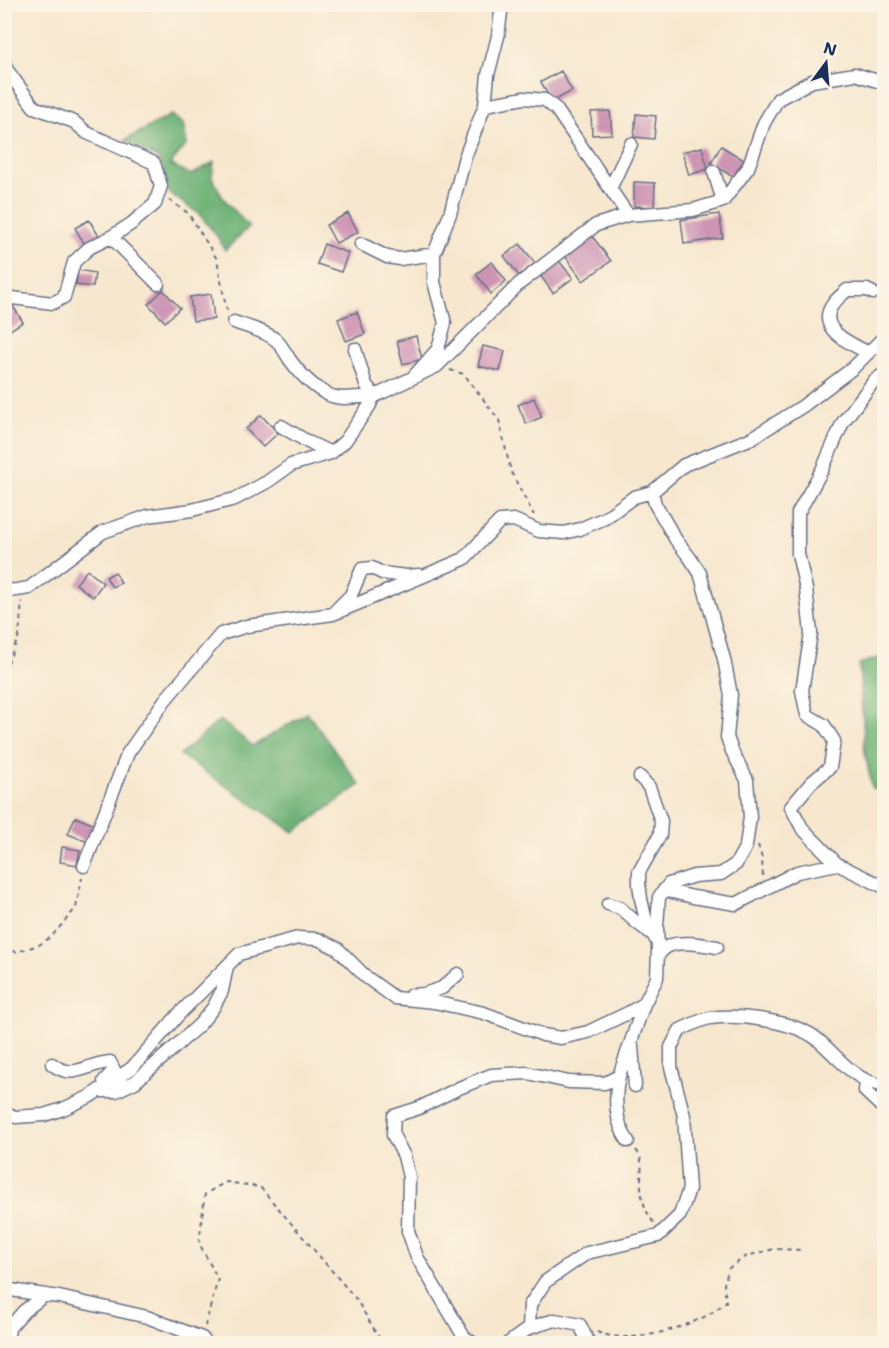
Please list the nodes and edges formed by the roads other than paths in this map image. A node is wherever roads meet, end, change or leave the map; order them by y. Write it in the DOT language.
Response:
graph roads {
  1 [pos="502,4"];
  2 [pos="4,61"];
  3 [pos="885,83"];
  4 [pos="485,105"];
  5 [pos="631,144"];
  6 [pos="714,172"];
  7 [pos="610,189"];
  8 [pos="723,201"];
  9 [pos="628,215"];
  10 [pos="111,237"];
  11 [pos="361,244"];
  12 [pos="434,254"];
  13 [pos="158,284"];
  14 [pos="873,292"];
  15 [pos="4,297"];
  16 [pos="234,322"];
  17 [pos="885,337"];
  18 [pos="355,349"];
  19 [pos="867,352"];
  20 [pos="885,374"];
  21 [pos="411,380"];
  22 [pos="374,397"];
  23 [pos="281,426"];
  24 [pos="332,453"];
  25 [pos="652,492"];
  26 [pos="429,574"];
  27 [pos="4,591"];
  28 [pos="333,614"];
  29 [pos="640,777"];
  30 [pos="837,864"];
  31 [pos="84,866"];
  32 [pos="885,887"];
  33 [pos="664,890"];
  34 [pos="608,904"];
  35 [pos="657,944"];
  36 [pos="717,947"];
  37 [pos="226,966"];
  38 [pos="458,974"];
  39 [pos="395,998"];
  40 [pos="644,1004"];
  41 [pos="631,1039"];
  42 [pos="52,1064"];
  43 [pos="619,1076"];
  44 [pos="866,1081"];
  45 [pos="885,1085"];
  46 [pos="635,1086"];
  47 [pos="93,1094"];
  48 [pos="885,1108"];
  49 [pos="4,1114"];
  50 [pos="628,1141"];
  51 [pos="4,1289"];
  52 [pos="45,1295"];
  53 [pos="529,1328"];
  54 [pos="205,1341"];
  55 [pos="464,1341"];
  56 [pos="7,1344"];
  57 [pos="507,1344"];
  58 [pos="589,1344"];
  1 -- 4 [label="street"];
  2 -- 10 [label="street"];
  3 -- 8 [label="street"];
  4 -- 7 [label="street"];
  4 -- 12 [label="street"];
  5 -- 7 [label="street"];
  6 -- 8 [label="street"];
  7 -- 9 [label="street"];
  8 -- 9 [label="street"];
  9 -- 21 [label="street"];
  10 -- 13 [label="street"];
  10 -- 15 [label="street"];
  11 -- 12 [label="street"];
  12 -- 21 [label="street"];
  14 -- 19 [label="street"];
  16 -- 22 [label="street"];
  17 -- 19 [label="street"];
  18 -- 22 [label="street"];
  19 -- 25 [label="street"];
  20 -- 30 [label="street"];
  21 -- 22 [label="street"];
  22 -- 24 [label="street"];
  23 -- 24 [label="street"];
  24 -- 27 [label="street"];
  25 -- 26 [label="street"];
  25 -- 33 [label="street"];
  26 -- 28 [label="street"];
  26 -- 28 [label="street"];
  28 -- 31 [label="street"];
  29 -- 35 [label="street"];
  30 -- 32 [label="street"];
  30 -- 33 [label="street"];
  33 -- 35 [label="street"];
  34 -- 35 [label="street"];
  35 -- 36 [label="street"];
  35 -- 40 [label="street"];
  37 -- 39 [label="street"];
  37 -- 47 [label="street"];
  37 -- 47 [label="street"];
  38 -- 39 [label="street"];
  39 -- 40 [label="street"];
  40 -- 41 [label="street"];
  41 -- 43 [label="street"];
  41 -- 46 [label="street"];
  42 -- 47 [label="street"];
  43 -- 50 [label="street"];
  43 -- 55 [label="street"];
  44 -- 45 [label="street"];
  44 -- 48 [label="street"];
  44 -- 53 [label="street"];
  47 -- 49 [label="street"];
  51 -- 52 [label="street"];
  52 -- 54 [label="street"];
  52 -- 56 [label="street"];
  53 -- 57 [label="street"];
  53 -- 58 [label="street"];
}
